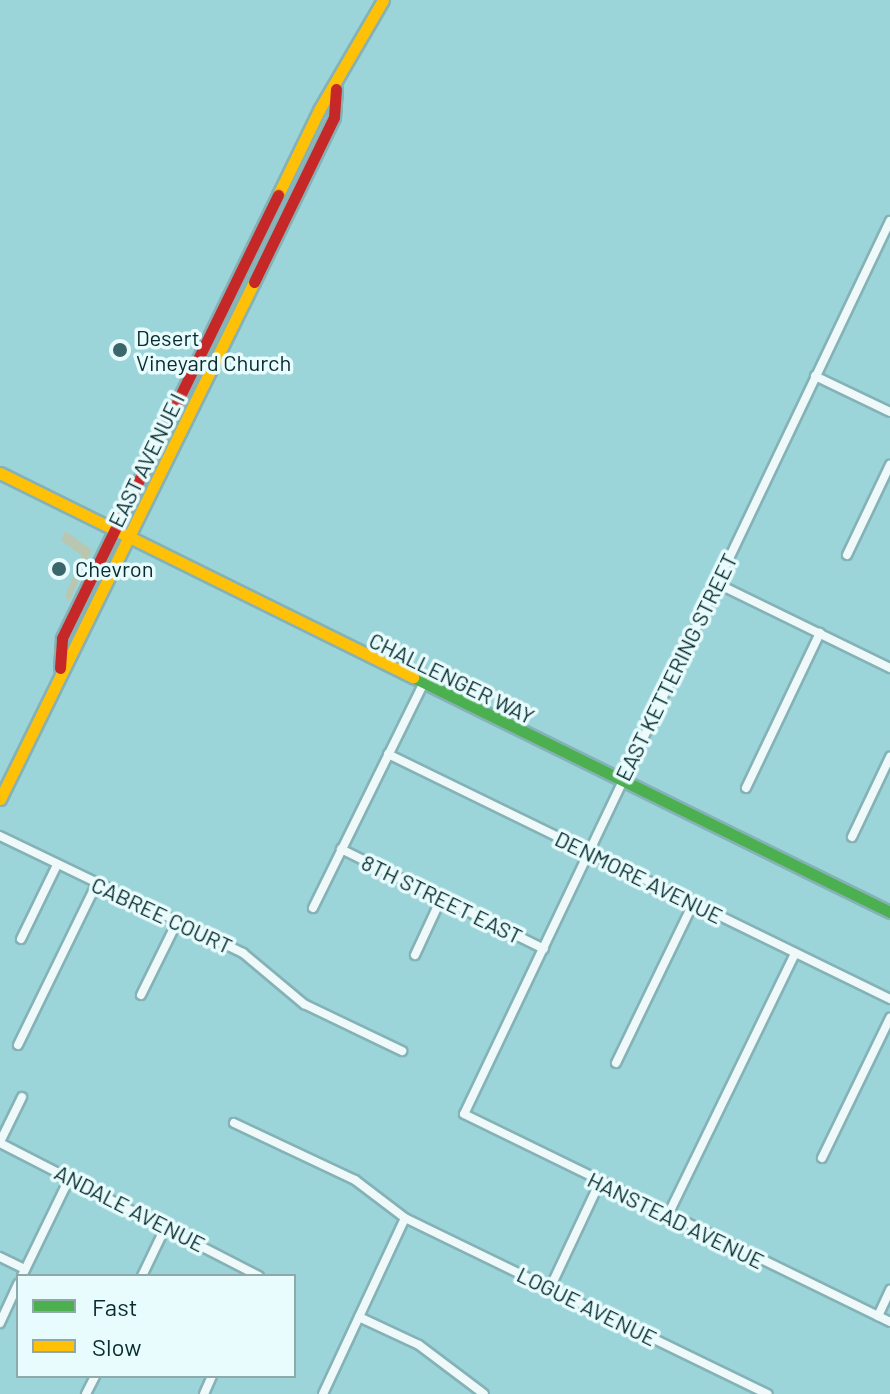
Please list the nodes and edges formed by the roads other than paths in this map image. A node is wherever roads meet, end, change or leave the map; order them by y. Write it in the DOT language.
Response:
graph roads {
  1 [pos="383,0"];
  2 [pos="336,89"];
  3 [pos="890,221"];
  4 [pos="246,262"];
  5 [pos="260,268"];
  6 [pos="815,376"];
  7 [pos="890,412"];
  8 [pos="890,465"];
  9 [pos="0,473"];
  10 [pos="115,532"];
  11 [pos="130,538"];
  12 [pos="847,555"];
  13 [pos="716,583"];
  14 [pos="820,633"];
  15 [pos="60,668"];
  16 [pos="890,668"];
  17 [pos="422,686"];
  18 [pos="388,754"];
  19 [pos="890,757"];
  20 [pos="620,782"];
  21 [pos="746,788"];
  22 [pos="0,799"];
  23 [pos="0,836"];
  24 [pos="852,837"];
  25 [pos="341,849"];
  26 [pos="587,853"];
  27 [pos="57,865"];
  28 [pos="96,885"];
  29 [pos="441,899"];
  30 [pos="693,904"];
  31 [pos="313,908"];
  32 [pos="890,912"];
  33 [pos="177,922"];
  34 [pos="21,939"];
  35 [pos="544,949"];
  36 [pos="795,953"];
  37 [pos="415,955"];
  38 [pos="141,995"];
  39 [pos="890,999"];
  40 [pos="890,1018"];
  41 [pos="18,1045"];
  42 [pos="402,1051"];
  43 [pos="616,1063"];
  44 [pos="22,1097"];
  45 [pos="464,1114"];
  46 [pos="234,1123"];
  47 [pos="0,1142"];
  48 [pos="822,1158"];
  49 [pos="70,1177"];
  50 [pos="599,1184"];
  51 [pos="668,1215"];
  52 [pos="405,1218"];
  53 [pos="166,1226"];
  54 [pos="0,1257"];
  55 [pos="24,1272"];
  56 [pos="143,1274"];
  57 [pos="257,1274"];
  58 [pos="16,1288"];
  59 [pos="550,1288"];
  60 [pos="890,1290"];
  61 [pos="878,1316"];
  62 [pos="359,1317"];
  63 [pos="890,1322"];
  64 [pos="0,1323"];
  65 [pos="323,1394"];
  66 [pos="484,1394"];
  67 [pos="768,1394"];
  1 -- 2 [label="main road, EAST AVENUE I"];
  2 -- 4 [label="main road, EAST AVENUE I"];
  2 -- 5 [label="main road, EAST AVENUE I"];
  3 -- 6 [label="street, EAST KETTERING STREET"];
  4 -- 5 [label="main road"];
  4 -- 10 [label="main road, EAST AVENUE I"];
  5 -- 11 [label="main road, EAST AVENUE I"];
  6 -- 7 [label="street"];
  6 -- 13 [label="street, EAST KETTERING STREET"];
  8 -- 12 [label="street"];
  9 -- 10 [label="main road, CHALLENGER WAY"];
  10 -- 11 [label="main road, CHALLENGER WAY"];
  10 -- 15 [label="main road, EAST AVENUE I"];
  11 -- 15 [label="main road, EAST AVENUE I"];
  11 -- 17 [label="main road, CHALLENGER WAY"];
  13 -- 14 [label="street"];
  13 -- 20 [label="street, EAST KETTERING STREET"];
  14 -- 16 [label="street"];
  14 -- 21 [label="street"];
  15 -- 22 [label="main road, EAST AVENUE I"];
  17 -- 18 [label="street"];
  17 -- 20 [label="main road, CHALLENGER WAY"];
  18 -- 25 [label="street"];
  18 -- 26 [label="street, DENMORE AVENUE"];
  19 -- 24 [label="street"];
  20 -- 26 [label="street, EAST KETTERING STREET"];
  20 -- 32 [label="main road, CHALLENGER WAY"];
  23 -- 27 [label="street, CABREE COURT"];
  25 -- 29 [label="street, 8TH STREET EAST"];
  25 -- 31 [label="street"];
  26 -- 30 [label="street, DENMORE AVENUE"];
  26 -- 35 [label="street, EAST KETTERING STREET"];
  27 -- 28 [label="street, CABREE COURT"];
  27 -- 34 [label="street"];
  28 -- 33 [label="street, CABREE COURT"];
  28 -- 41 [label="street"];
  29 -- 35 [label="street, 8TH STREET EAST"];
  29 -- 37 [label="street"];
  30 -- 36 [label="street, DENMORE AVENUE"];
  30 -- 43 [label="street"];
  33 -- 38 [label="street"];
  33 -- 42 [label="street, CABREE COURT"];
  35 -- 45 [label="street, EAST KETTERING STREET"];
  36 -- 39 [label="street, DENMORE AVENUE"];
  36 -- 51 [label="street"];
  40 -- 48 [label="street"];
  44 -- 47 [label="street"];
  45 -- 50 [label="street, HANSTEAD AVENUE"];
  46 -- 52 [label="street, LOGUE AVENUE"];
  47 -- 49 [label="street, ANDALE AVENUE"];
  49 -- 53 [label="street, ANDALE AVENUE"];
  49 -- 55 [label="street"];
  50 -- 51 [label="street, HANSTEAD AVENUE"];
  50 -- 59 [label="street"];
  51 -- 61 [label="street, HANSTEAD AVENUE"];
  52 -- 59 [label="street, LOGUE AVENUE"];
  52 -- 62 [label="street"];
  53 -- 56 [label="street"];
  53 -- 57 [label="street, ANDALE AVENUE"];
  54 -- 55 [label="street"];
  58 -- 64 [label="street"];
  59 -- 67 [label="street, LOGUE AVENUE"];
  60 -- 61 [label="street"];
  61 -- 63 [label="street, HANSTEAD AVENUE"];
  62 -- 65 [label="street"];
  62 -- 66 [label="street"];
}
